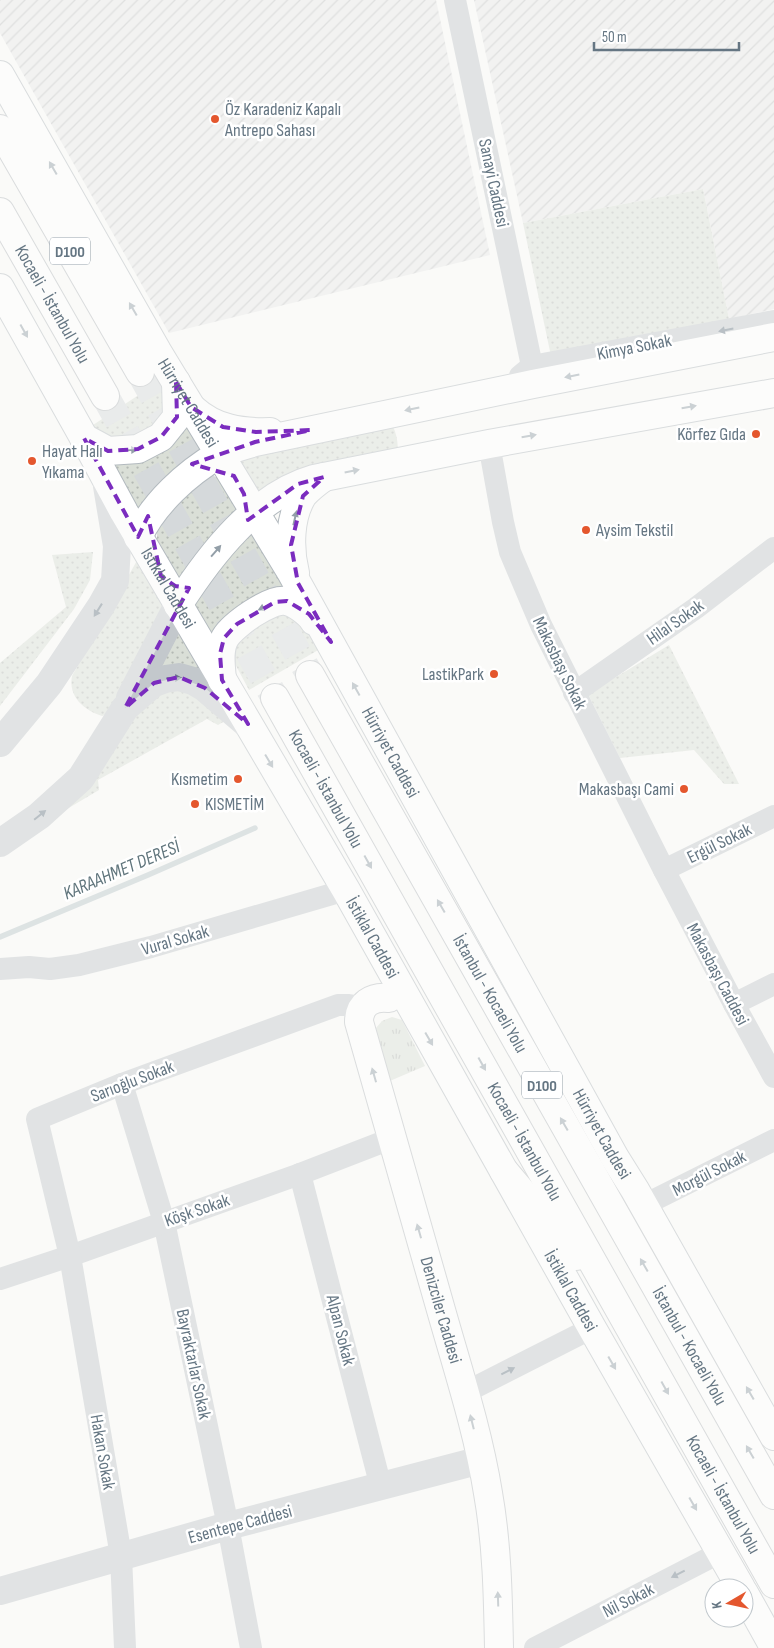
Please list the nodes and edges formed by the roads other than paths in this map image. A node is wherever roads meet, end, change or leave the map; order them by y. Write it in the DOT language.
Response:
graph roads {
  1 [pos="455,0"];
  2 [pos="0,75"];
  3 [pos="0,129"];
  4 [pos="0,212"];
  5 [pos="0,288"];
  6 [pos="774,320"];
  7 [pos="774,337"];
  8 [pos="532,366"];
  9 [pos="140,372"];
  10 [pos="176,382"];
  11 [pos="502,390"];
  12 [pos="774,393"];
  13 [pos="105,396"];
  14 [pos="191,407"];
  15 [pos="311,430"];
  16 [pos="84,438"];
  17 [pos="489,444"];
  18 [pos="324,477"];
  19 [pos="106,479"];
  20 [pos="238,493"];
  21 [pos="155,511"];
  22 [pos="138,537"];
  23 [pos="774,548"];
  24 [pos="159,572"];
  25 [pos="115,581"];
  26 [pos="194,581"];
  27 [pos="298,583"];
  28 [pos="178,605"];
  29 [pos="331,642"];
  30 [pos="310,675"];
  31 [pos="222,680"];
  32 [pos="574,693"];
  33 [pos="275,698"];
  34 [pos="125,708"];
  35 [pos="248,724"];
  36 [pos="0,743"];
  37 [pos="774,816"];
  38 [pos="0,843"];
  39 [pos="664,870"];
  40 [pos="346,890"];
  41 [pos="0,969"];
  42 [pos="774,984"];
  43 [pos="734,1004"];
  44 [pos="362,1007"];
  45 [pos="413,1012"];
  46 [pos="774,1077"];
  47 [pos="122,1084"];
  48 [pos="393,1138"];
  49 [pos="774,1140"];
  50 [pos="615,1158"];
  51 [pos="504,1171"];
  52 [pos="300,1174"];
  53 [pos="644,1205"];
  54 [pos="164,1222"];
  55 [pos="70,1256"];
  56 [pos="0,1279"];
  57 [pos="615,1300"];
  58 [pos="592,1328"];
  59 [pos="464,1393"];
  60 [pos="774,1436"];
  61 [pos="481,1460"];
  62 [pos="381,1487"];
  63 [pos="774,1494"];
  64 [pos="228,1526"];
  65 [pos="721,1552"];
  66 [pos="121,1556"];
  67 [pos="735,1578"];
  68 [pos="774,1584"];
  69 [pos="0,1591"];
  70 [pos="754,1611"];
  71 [pos="774,1647"];
  72 [pos="125,1648"];
  73 [pos="252,1648"];
  74 [pos="499,1648"];
  75 [pos="535,1648"];
  1 -- 8 [label="street, Sanayi Caddesi"];
  10 -- 2 [label="main road, Hürriyet Caddesi, one-way"];
  3 -- 9 [label="main road, D100"];
  4 -- 13 [label="main road, Kocaeli - İstanbul Yolu / D100"];
  5 -- 16 [label="main road, İstiklal Caddesi, one-way"];
  6 -- 8 [label="street, Kimya Sokak, one-way"];
  7 -- 11 [label="main road, one-way"];
  8 -- 11 [label="street, Kimya Sokak"];
  10 -- 14 [label="main road, Hürriyet Caddesi"];
  16 -- 10 [label="main road, one-way"];
  11 -- 15 [label="main road, one-way"];
  17 -- 12 [label="main road, one-way"];
  14 -- 15 [label="main road"];
  14 -- 20 [label="main road, Hürriyet Caddesi"];
  15 -- 20 [label="main road"];
  16 -- 19 [label="main road, İstiklal Caddesi"];
  18 -- 17 [label="main road, one-way"];
  17 -- 32 [label="street, Makasbaşı Sokak"];
  18 -- 20 [label="main road"];
  27 -- 18 [label="main road, one-way"];
  19 -- 22 [label="main road, İstiklal Caddesi"];
  19 -- 25 [label="street"];
  20 -- 21 [label="main road"];
  26 -- 20 [label="main road, one-way"];
  20 -- 27 [label="main road, Hürriyet Caddesi"];
  21 -- 22 [label="main road"];
  21 -- 24 [label="main road"];
  22 -- 24 [label="main road, İstiklal Caddesi"];
  22 -- 25 [label="street"];
  23 -- 32 [label="street, Hilal Sokak"];
  24 -- 26 [label="main road"];
  24 -- 28 [label="main road, İstiklal Caddesi"];
  25 -- 36 [label="street, one-way"];
  26 -- 28 [label="main road"];
  27 -- 29 [label="main road, Hürriyet Caddesi"];
  27 -- 50 [label="main road"];
  28 -- 31 [label="main road, İstiklal Caddesi"];
  28 -- 34 [label="street"];
  29 -- 31 [label="main road, one-way"];
  50 -- 29 [label="main road, Hürriyet Caddesi, one-way"];
  63 -- 30 [label="main road, İstanbul - Kocaeli Yolu / D100, one-way"];
  31 -- 35 [label="main road, İstiklal Caddesi"];
  32 -- 39 [label="street, Makasbaşı Sokak"];
  33 -- 57 [label="main road, Kocaeli - İstanbul Yolu / D100, one-way"];
  34 -- 35 [label="street, one-way"];
  38 -- 34 [label="street, one-way"];
  35 -- 40 [label="main road, İstiklal Caddesi, one-way"];
  37 -- 39 [label="street, Ergül Sokak"];
  39 -- 43 [label="street, Makasbaşı Caddesi"];
  40 -- 41 [label="street, Vural Sokak"];
  40 -- 45 [label="main road, İstiklal Caddesi"];
  42 -- 43 [label="street"];
  43 -- 46 [label="street, Makasbaşı Caddesi"];
  44 -- 45 [label="main road"];
  44 -- 47 [label="street, Sarıoğlu Sokak"];
  48 -- 44 [label="main road, Denizciler Caddesi, one-way"];
  45 -- 51 [label="main road, İstiklal Caddesi, one-way"];
  47 -- 54 [label="street, Bayraktarlar Sokak"];
  47 -- 55 [label="street, Sarıoğlu Sokak"];
  48 -- 52 [label="street, Köşk Sokak"];
  59 -- 48 [label="main road, Denizciler Caddesi, one-way"];
  49 -- 53 [label="street, Morgül Sokak"];
  50 -- 53 [label="main road, Hürriyet Caddesi"];
  51 -- 57 [label="main road"];
  51 -- 58 [label="main road, İstiklal Caddesi"];
  52 -- 54 [label="street, Köşk Sokak"];
  52 -- 62 [label="street, Alpan Sokak"];
  60 -- 53 [label="main road, Hürriyet Caddesi, one-way"];
  54 -- 55 [label="street, Köşk Sokak"];
  54 -- 64 [label="street, Bayraktarlar Sokak"];
  55 -- 56 [label="street, Köşk Sokak"];
  55 -- 66 [label="street, Hakan Sokak"];
  57 -- 68 [label="main road, Kocaeli - İstanbul Yolu / D100, one-way"];
  59 -- 58 [label="street, one-way"];
  58 -- 65 [label="main road, İstiklal Caddesi, one-way"];
  61 -- 59 [label="main road, Denizciler Caddesi, one-way"];
  61 -- 62 [label="street, Esentepe Caddesi"];
  74 -- 61 [label="main road, Denizciler Caddesi, one-way"];
  62 -- 64 [label="street, Esentepe Caddesi"];
  64 -- 66 [label="street, Esentepe Caddesi"];
  64 -- 73 [label="street, Bayraktarlar Sokak"];
  65 -- 67 [label="main road, İstiklal Caddesi"];
  65 -- 75 [label="street, Nil Sokak, one-way"];
  66 -- 69 [label="street, Esentepe Caddesi"];
  66 -- 72 [label="street, Hakan Sokak"];
  70 -- 71 [label="main road"];
}
